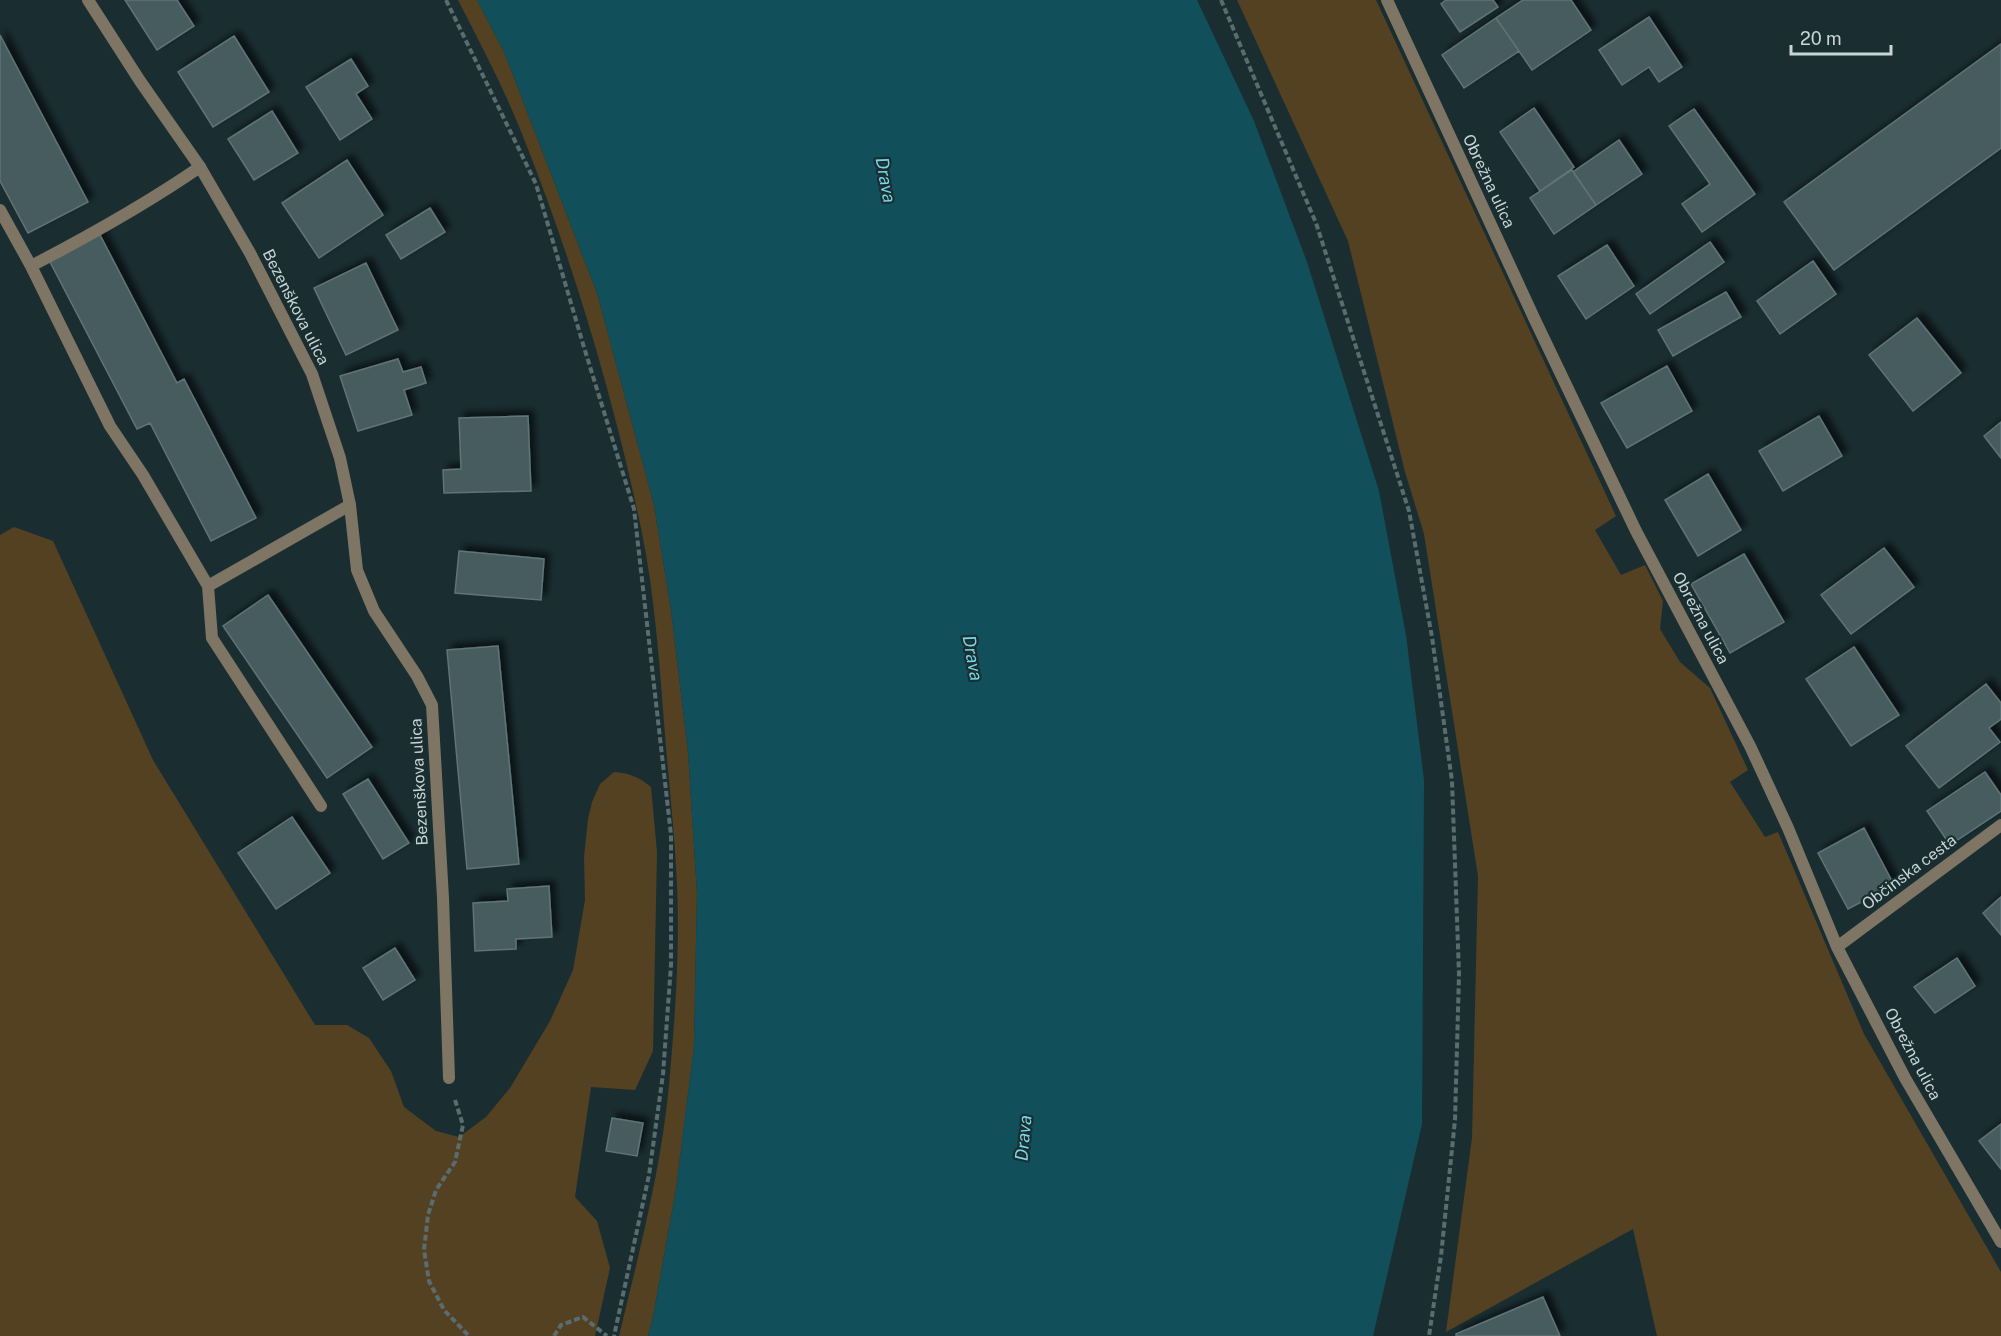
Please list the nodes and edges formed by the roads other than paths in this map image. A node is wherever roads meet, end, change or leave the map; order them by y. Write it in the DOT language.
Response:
graph roads {
  1 [pos="88,0"];
  2 [pos="1387,0"];
  3 [pos="200,167"];
  4 [pos="0,210"];
  5 [pos="31,266"];
  6 [pos="350,505"];
  7 [pos="208,586"];
  8 [pos="321,806"];
  9 [pos="2001,825"];
  10 [pos="1837,947"];
  11 [pos="449,1078"];
  12 [pos="2001,1242"];
  1 -- 3 [label="street, Bezenškova ulica"];
  2 -- 10 [label="street, Obrežna ulica"];
  3 -- 5 [label="street"];
  3 -- 6 [label="street, Bezenškova ulica"];
  4 -- 5 [label="street"];
  5 -- 7 [label="street"];
  6 -- 7 [label="street"];
  6 -- 11 [label="street, Bezenškova ulica"];
  7 -- 8 [label="street"];
  9 -- 10 [label="street, Občinska cesta"];
  10 -- 12 [label="street, Obrežna ulica"];
}
